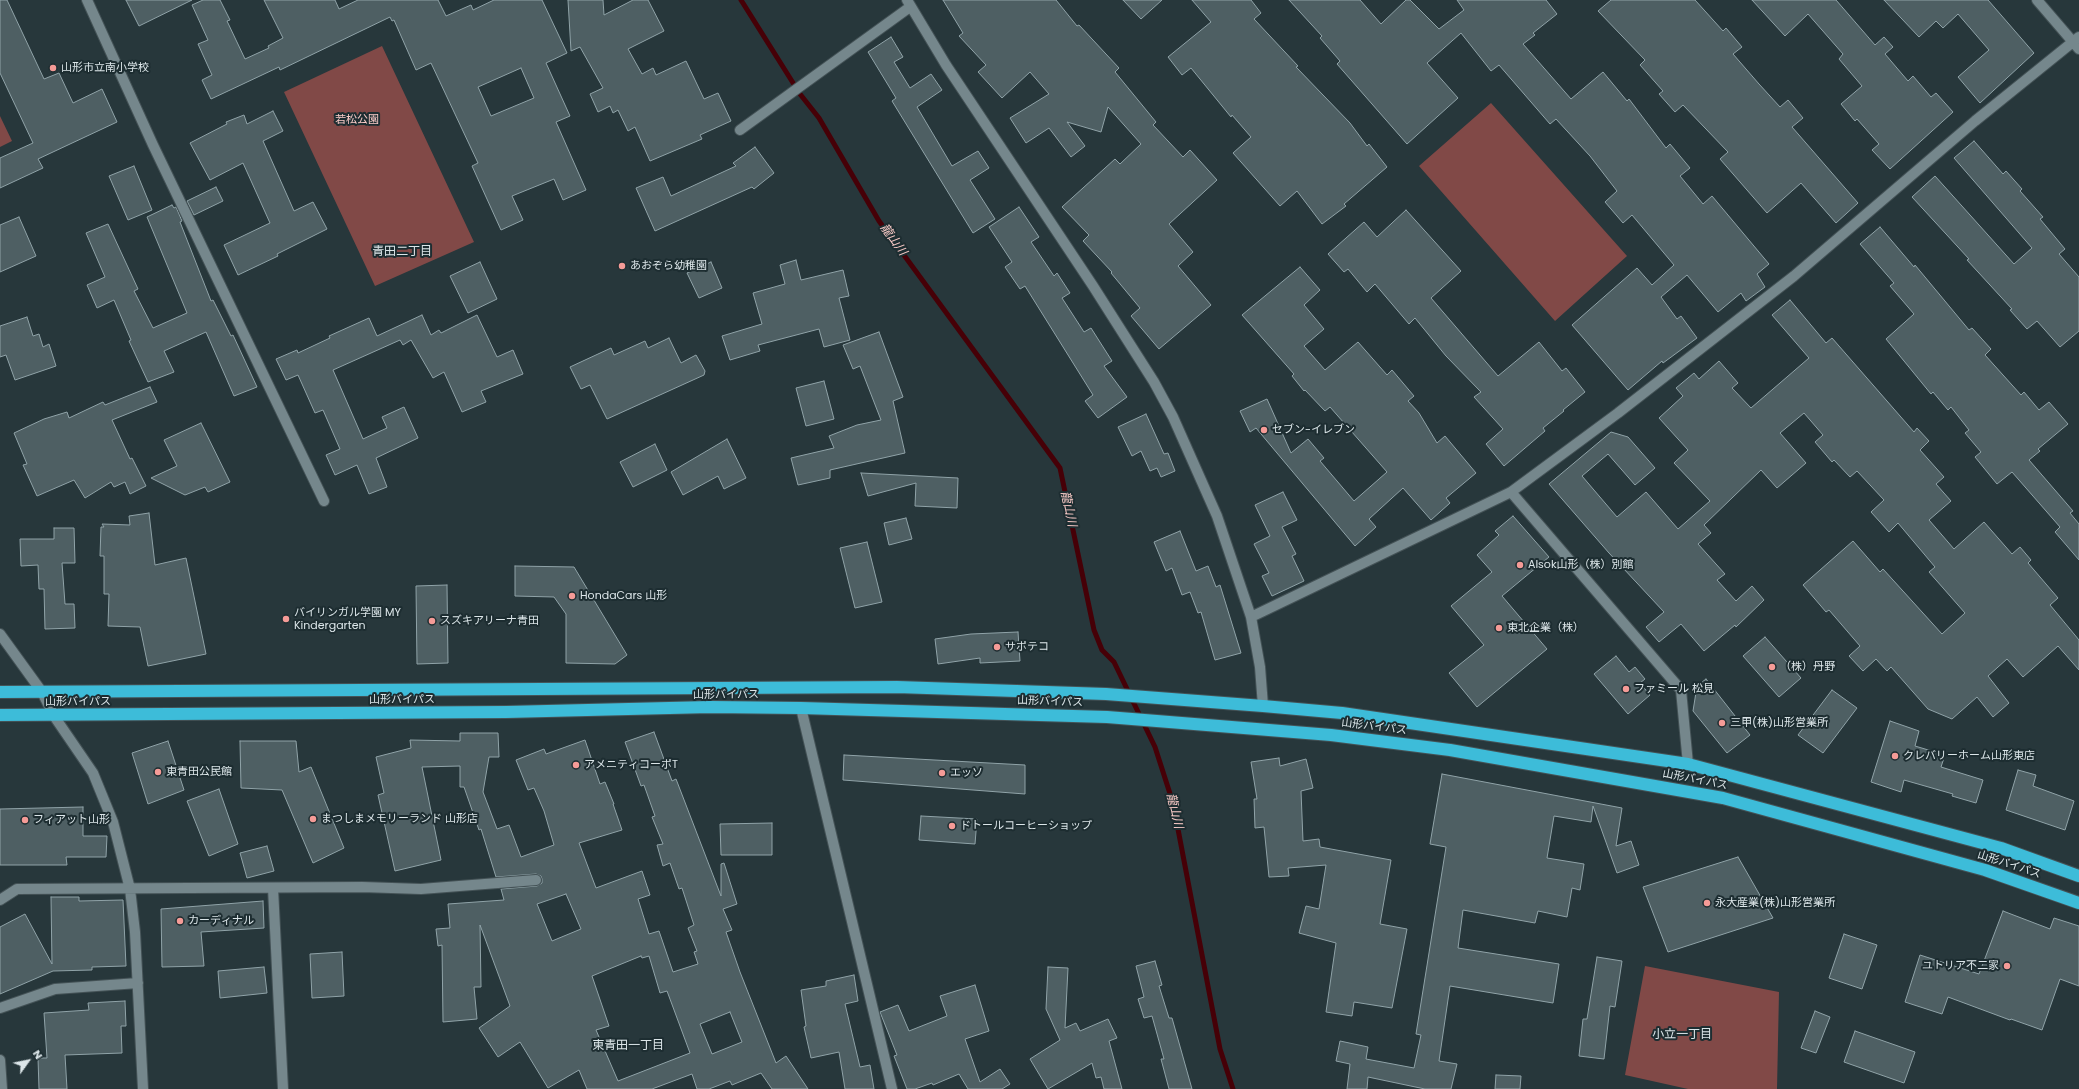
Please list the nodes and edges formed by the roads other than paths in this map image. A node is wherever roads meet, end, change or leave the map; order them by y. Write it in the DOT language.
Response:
graph roads {
  1 [pos="87,0"];
  2 [pos="2037,0"];
  3 [pos="909,3"];
  4 [pos="2077,43"];
  5 [pos="740,130"];
  6 [pos="1511,492"];
  7 [pos="324,501"];
  8 [pos="1251,617"];
  9 [pos="0,634"];
  10 [pos="0,692"];
  11 [pos="42,692"];
  12 [pos="1263,706"];
  13 [pos="801,708"];
  14 [pos="0,715"];
  15 [pos="54,716"];
  16 [pos="1688,764"];
  17 [pos="2079,876"];
  18 [pos="536,880"];
  19 [pos="130,888"];
  20 [pos="273,888"];
  21 [pos="0,900"];
  22 [pos="2079,903"];
  23 [pos="138,983"];
  24 [pos="0,1008"];
  25 [pos="0,1060"];
  26 [pos="2,1089"];
  27 [pos="144,1089"];
  28 [pos="283,1089"];
  29 [pos="892,1089"];
  1 -- 7 [label="street"];
  2 -- 4 [label="street"];
  3 -- 5 [label="street"];
  3 -- 8 [label="street"];
  4 -- 6 [label="street"];
  6 -- 8 [label="street"];
  6 -- 16 [label="street"];
  8 -- 12 [label="street"];
  9 -- 11 [label="street"];
  10 -- 11 [label="highway, 山形バイパス"];
  11 -- 12 [label="highway, 山形バイパス"];
  11 -- 15 [label="street"];
  12 -- 16 [label="highway, 山形バイパス"];
  13 -- 15 [label="highway, 山形バイパス"];
  13 -- 22 [label="highway, 山形バイパス"];
  13 -- 29 [label="street"];
  14 -- 15 [label="highway, 山形バイパス"];
  15 -- 19 [label="street"];
  16 -- 17 [label="highway, 山形バイパス"];
  18 -- 20 [label="street"];
  19 -- 20 [label="street"];
  19 -- 21 [label="street"];
  19 -- 23 [label="street"];
  20 -- 28 [label="street"];
  23 -- 24 [label="street"];
  23 -- 27 [label="street"];
  25 -- 26 [label="street"];
}
